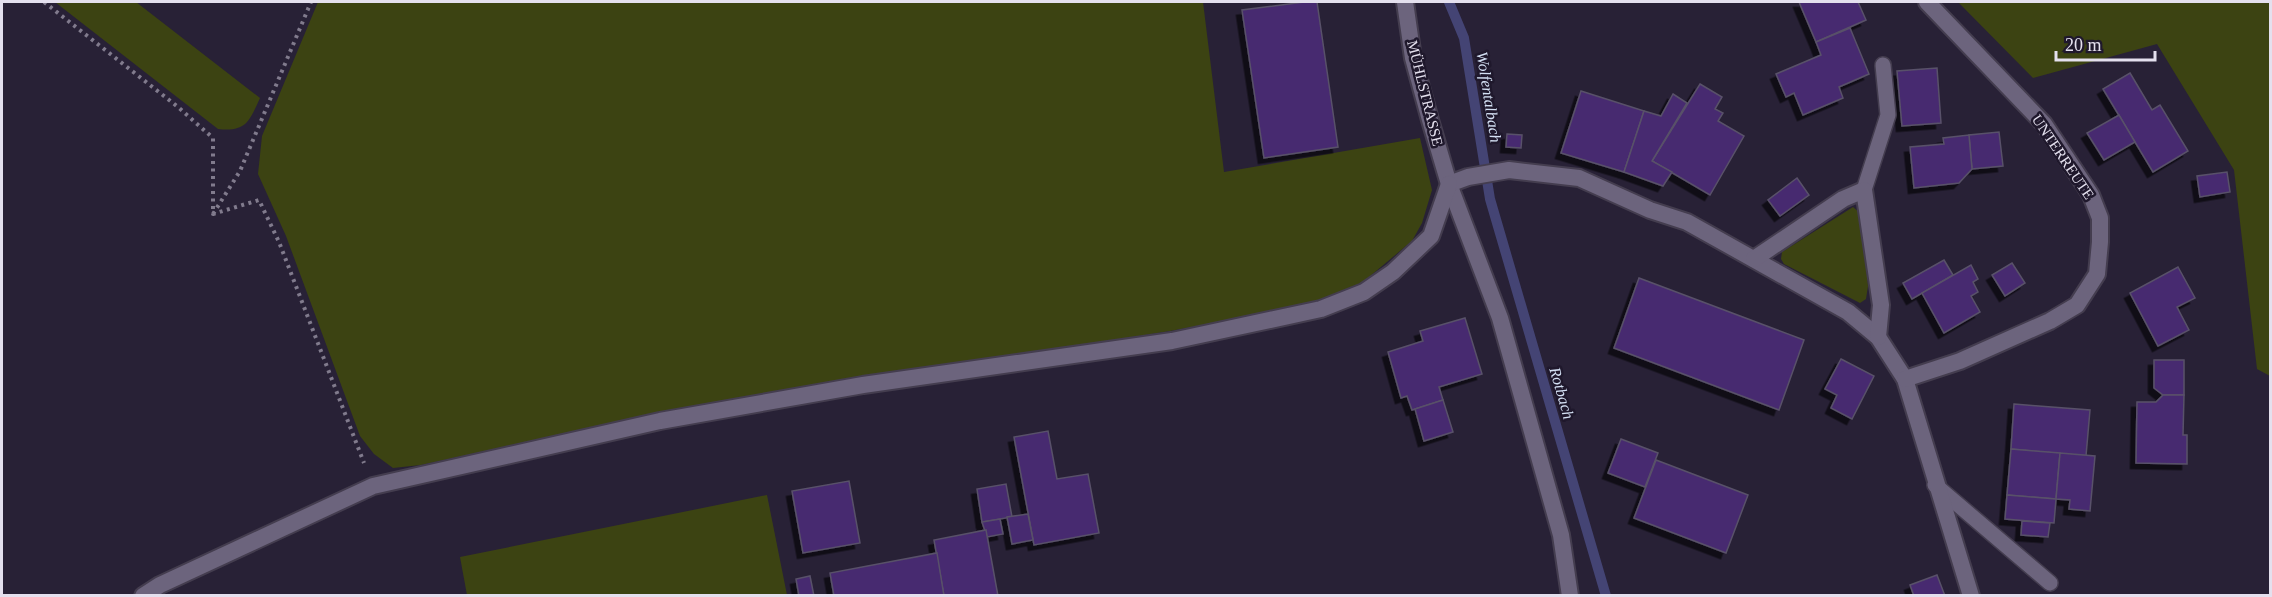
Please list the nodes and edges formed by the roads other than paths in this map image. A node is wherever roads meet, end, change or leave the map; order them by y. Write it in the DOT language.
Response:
graph roads {
  1 [pos="1405,2"];
  2 [pos="1927,2"];
  3 [pos="1883,65"];
  4 [pos="1449,184"];
  5 [pos="1864,190"];
  6 [pos="1754,259"];
  7 [pos="1878,337"];
  8 [pos="1905,379"];
  9 [pos="1935,485"];
  10 [pos="2050,583"];
  11 [pos="143,596"];
  12 [pos="1570,596"];
  13 [pos="1971,596"];
  1 -- 4 [label="street, MÜHLSTRASSE"];
  2 -- 8 [label="street, UNTERREUTE"];
  3 -- 5 [label="lane"];
  4 -- 6 [label="street"];
  4 -- 11 [label="street"];
  4 -- 12 [label="street, MÜHLSTRASSE"];
  5 -- 6 [label="street"];
  5 -- 7 [label="street"];
  6 -- 7 [label="street"];
  7 -- 8 [label="street"];
  8 -- 9 [label="street"];
  9 -- 10 [label="lane"];
  9 -- 13 [label="street"];
}
